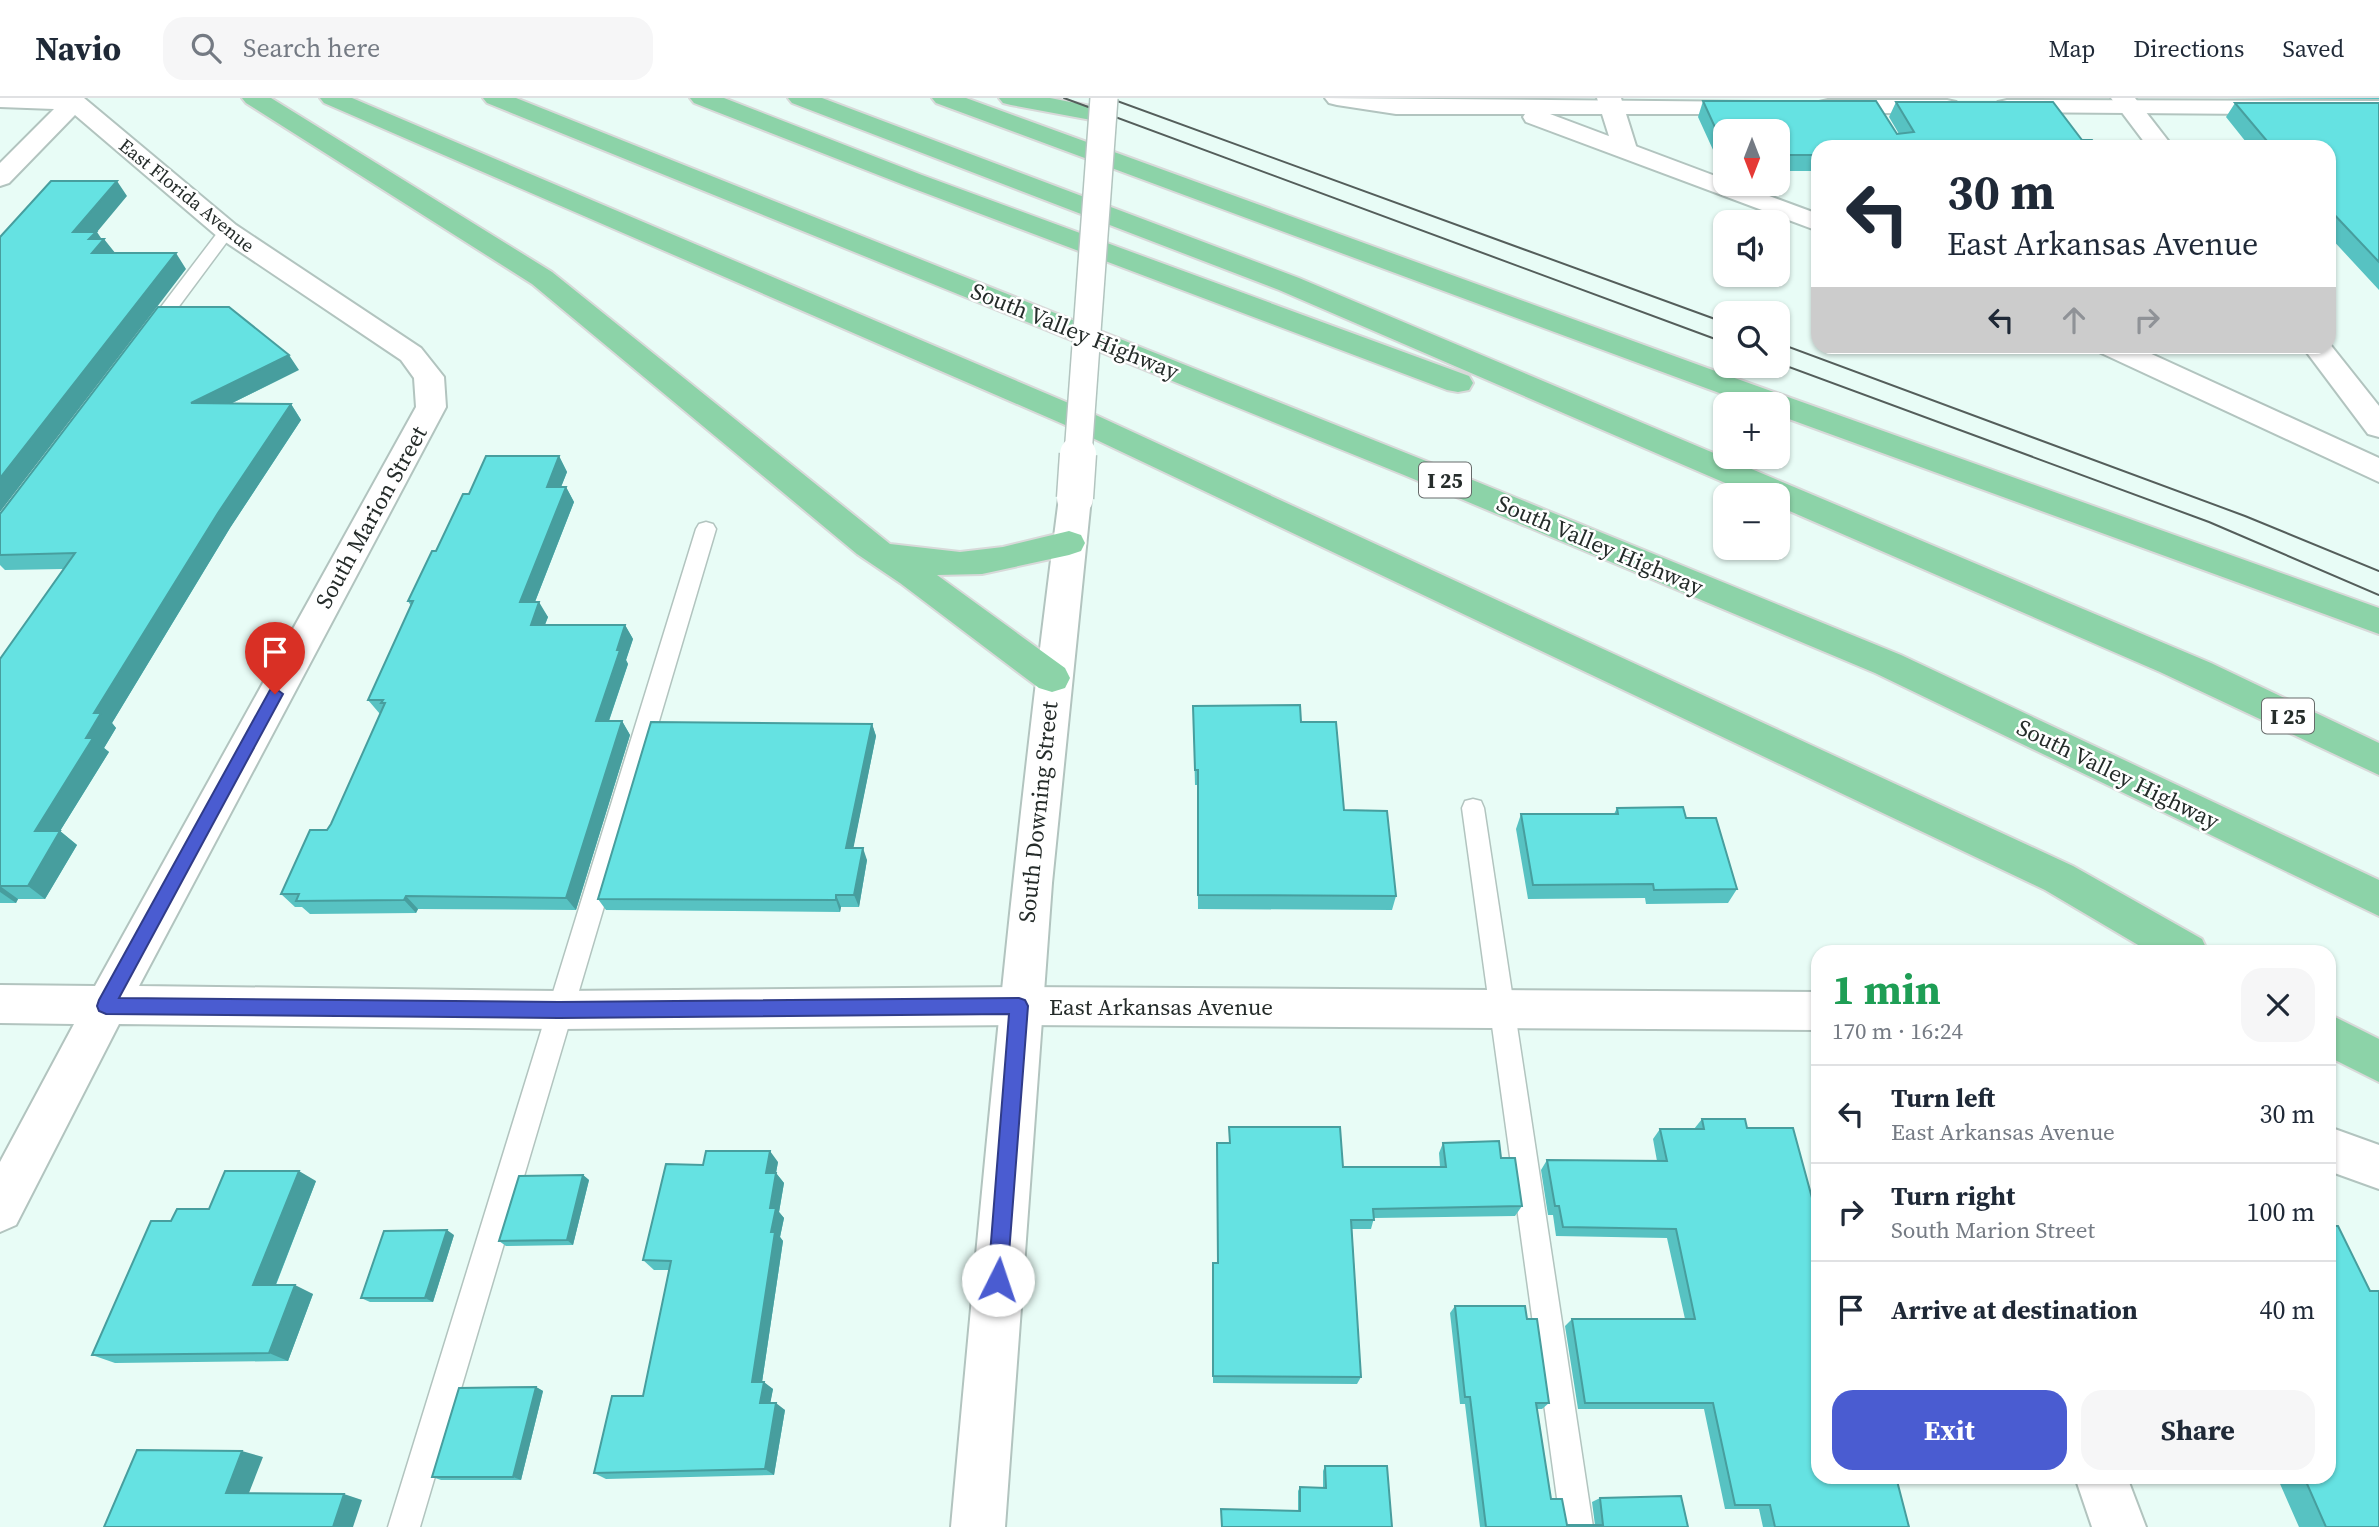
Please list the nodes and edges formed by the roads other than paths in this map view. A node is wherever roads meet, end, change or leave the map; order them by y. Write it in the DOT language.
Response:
graph roads {
  1 [pos="254,98"];
  2 [pos="332,98"];
  3 [pos="495,98"];
  4 [pos="702,98"];
  5 [pos="800,98"];
  6 [pos="944,98"];
  7 [pos="1011,98"];
  8 [pos="1337,98"];
  9 [pos="1480,98"];
  10 [pos="0,100"];
  11 [pos="74,102"];
  12 [pos="1611,102"];
  13 [pos="2127,103"];
  14 [pos="1103,107"];
  15 [pos="1506,107"];
  16 [pos="1780,107"];
  17 [pos="1807,107"];
  18 [pos="2379,108"];
  19 [pos="1876,111"];
  20 [pos="2156,140"];
  21 [pos="1625,149"];
  22 [pos="0,178"];
  23 [pos="1811,220"];
  24 [pos="227,231"];
  25 [pos="139,347"];
  26 [pos="2126,354"];
  27 [pos="2322,354"];
  28 [pos="429,377"];
  29 [pos="2379,427"];
  30 [pos="2379,471"];
  31 [pos="1719,483"];
  32 [pos="1790,511"];
  33 [pos="706,529"];
  34 [pos="1069,542"];
  35 [pos="869,546"];
  36 [pos="2379,621"];
  37 [pos="2198,673"];
  38 [pos="1052,678"];
  39 [pos="2379,760"];
  40 [pos="1473,808"];
  41 [pos="2379,899"];
  42 [pos="2175,945"];
  43 [pos="0,1004"];
  44 [pos="106,1006"];
  45 [pos="1019,1006"];
  46 [pos="1500,1008"];
  47 [pos="559,1010"];
  48 [pos="1811,1011"];
  49 [pos="2336,1038"];
  50 [pos="2379,1062"];
  51 [pos="2336,1152"];
  52 [pos="2379,1167"];
  53 [pos="0,1209"];
  54 [pos="2104,1484"];
  55 [pos="404,1527"];
  56 [pos="978,1527"];
  57 [pos="1577,1527"];
  58 [pos="2119,1527"];
  1 -- 35 [label="highway"];
  2 -- 42 [label="highway"];
  3 -- 41 [label="highway, South Valley Highway / I 25"];
  4 -- 31 [label="highway"];
  5 -- 37 [label="highway"];
  6 -- 36 [label="highway"];
  7 -- 14 [label="highway"];
  8 -- 15 [label="street"];
  9 -- 15 [label="street"];
  10 -- 11 [label="street"];
  11 -- 22 [label="street"];
  11 -- 24 [label="street, East Florida Avenue"];
  12 -- 15 [label="street"];
  12 -- 16 [label="street"];
  12 -- 21 [label="street"];
  13 -- 18 [label="street"];
  13 -- 19 [label="street"];
  13 -- 20 [label="street"];
  14 -- 34 [label="street, South Downing Street, bridge"];
  15 -- 21 [label="street"];
  17 -- 19 [label="street"];
  21 -- 23 [label="street"];
  24 -- 25 [label="lane"];
  24 -- 28 [label="street, East Florida Avenue"];
  26 -- 30 [label="street"];
  27 -- 29 [label="street"];
  28 -- 44 [label="street, South Marion Street"];
  32 -- 37 [label="highway, I 25"];
  33 -- 47 [label="lane"];
  34 -- 35 [label="highway"];
  34 -- 38 [label="street, South Downing Street"];
  35 -- 38 [label="highway"];
  37 -- 39 [label="highway, I 25"];
  38 -- 45 [label="street, South Downing Street"];
  40 -- 46 [label="lane"];
  43 -- 44 [label="street, East Arkansas Avenue"];
  44 -- 47 [label="street, East Arkansas Avenue"];
  44 -- 53 [label="street, South Marion Street"];
  45 -- 46 [label="street, East Arkansas Avenue"];
  45 -- 47 [label="street, East Arkansas Avenue"];
  45 -- 56 [label="street, South Downing Street"];
  46 -- 48 [label="street, East Arkansas Avenue"];
  46 -- 57 [label="lane"];
  47 -- 55 [label="lane"];
  49 -- 50 [label="highway"];
  51 -- 52 [label="street"];
  54 -- 58 [label="street"];
}
